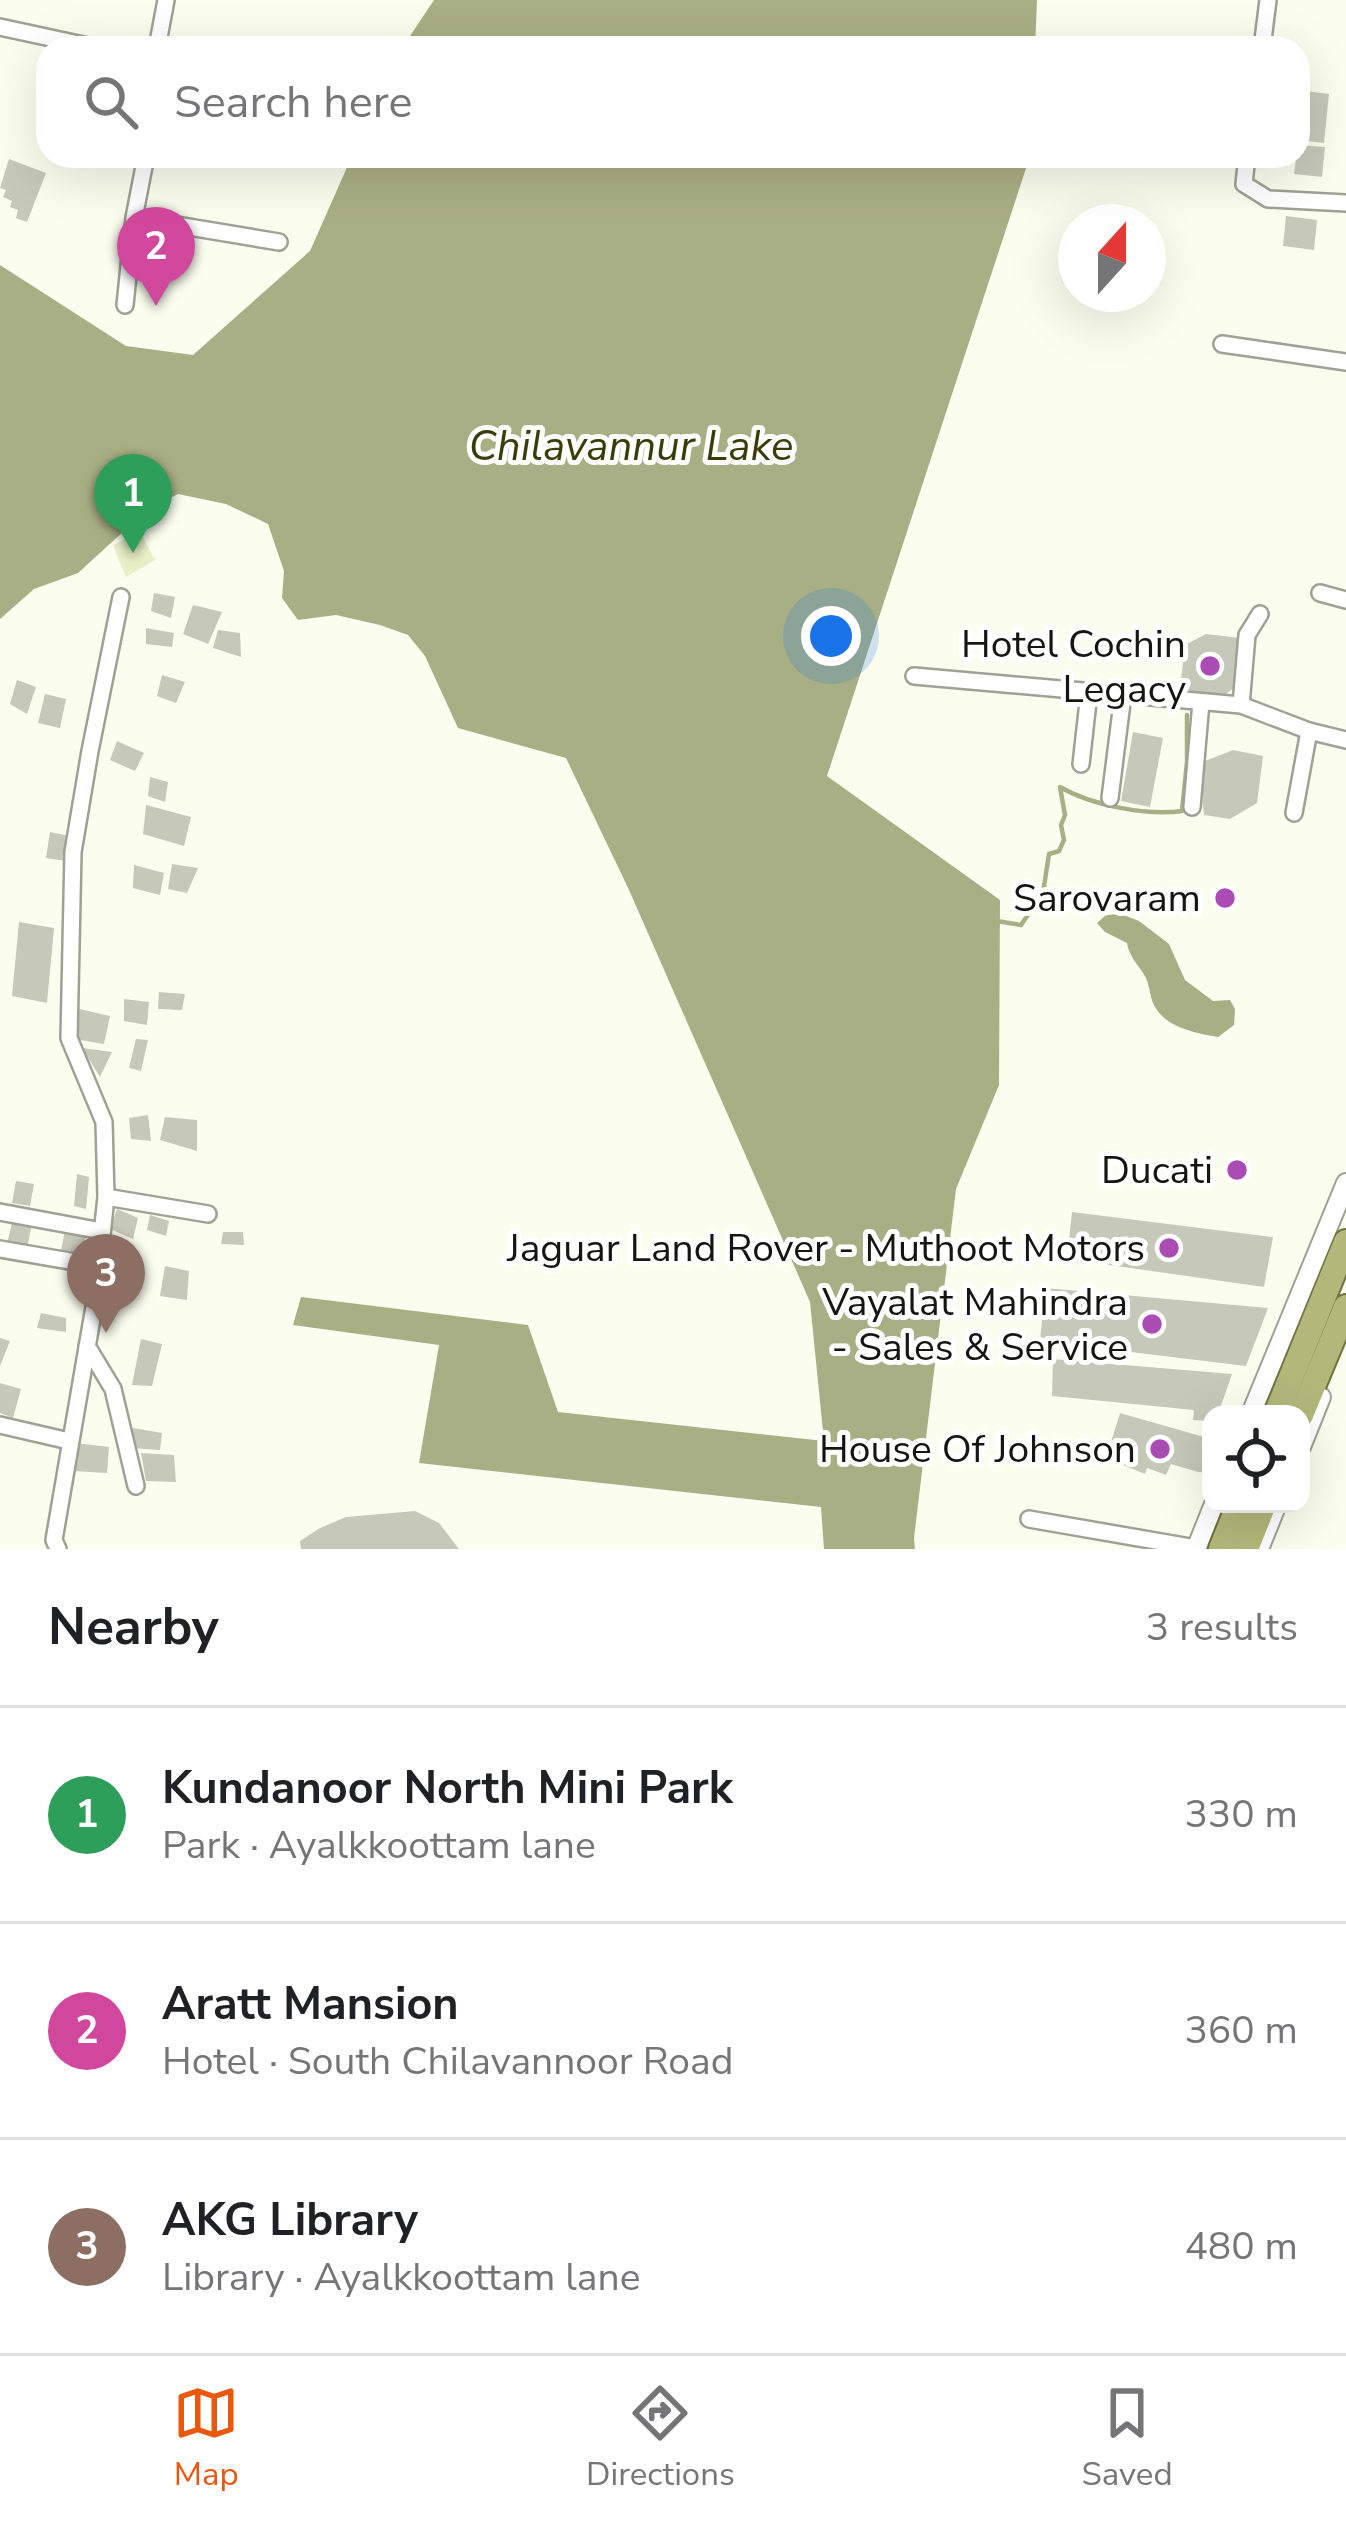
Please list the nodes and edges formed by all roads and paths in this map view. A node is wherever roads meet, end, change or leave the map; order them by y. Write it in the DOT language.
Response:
graph roads {
  1 [pos="166,0"];
  2 [pos="1268,0"];
  3 [pos="0,27"];
  4 [pos="42,36"];
  5 [pos="159,36"];
  6 [pos="1264,36"];
  7 [pos="144,168"];
  8 [pos="1246,168"];
  9 [pos="1346,202"];
  10 [pos="134,218"];
  11 [pos="279,242"];
  12 [pos="125,305"];
  13 [pos="1222,344"];
  14 [pos="1346,362"];
  15 [pos="1320,593"];
  16 [pos="121,597"];
  17 [pos="1346,600"];
  18 [pos="1260,614"];
  19 [pos="914,676"];
  20 [pos="1089,693"];
  21 [pos="1124,694"];
  22 [pos="1201,701"];
  23 [pos="1241,705"];
  24 [pos="1309,731"];
  25 [pos="1346,740"];
  26 [pos="1081,764"];
  27 [pos="1110,798"];
  28 [pos="1192,807"];
  29 [pos="1294,813"];
  30 [pos="1346,1183"];
  31 [pos="106,1197"];
  32 [pos="0,1212"];
  33 [pos="208,1214"];
  34 [pos="102,1231"];
  35 [pos="1346,1242"];
  36 [pos="0,1249"];
  37 [pos="98,1265"];
  38 [pos="1346,1306"];
  39 [pos="1346,1337"];
  40 [pos="87,1346"];
  41 [pos="1255,1405"];
  42 [pos="1280,1405"];
  43 [pos="1305,1405"];
  44 [pos="0,1425"];
  45 [pos="1310,1425"];
  46 [pos="69,1442"];
  47 [pos="136,1486"];
  48 [pos="1210,1513"];
  49 [pos="1235,1513"];
  50 [pos="1260,1513"];
  51 [pos="1273,1513"];
  52 [pos="1029,1519"];
  53 [pos="58,1549"];
  54 [pos="1196,1549"];
  55 [pos="1221,1549"];
  56 [pos="1246,1549"];
  57 [pos="1258,1549"];
  1 -- 5 [label="street"];
  2 -- 6 [label="street"];
  3 -- 4 [label="street"];
  7 -- 10 [label="street"];
  8 -- 9 [label="street"];
  10 -- 11 [label="street"];
  10 -- 12 [label="street"];
  13 -- 14 [label="street"];
  15 -- 17 [label="street"];
  16 -- 31 [label="street"];
  18 -- 23 [label="street"];
  19 -- 20 [label="street"];
  20 -- 21 [label="street"];
  20 -- 26 [label="street"];
  21 -- 22 [label="street"];
  21 -- 27 [label="street"];
  22 -- 23 [label="street"];
  22 -- 28 [label="street"];
  23 -- 24 [label="street"];
  24 -- 25 [label="street"];
  24 -- 29 [label="street"];
  30 -- 41 [label="street"];
  31 -- 33 [label="street"];
  31 -- 34 [label="street"];
  32 -- 34 [label="street"];
  34 -- 37 [label="street"];
  35 -- 42 [label="highway"];
  36 -- 37 [label="street"];
  37 -- 40 [label="street"];
  38 -- 43 [label="highway"];
  39 -- 45 [label="street"];
  40 -- 46 [label="street"];
  40 -- 47 [label="street"];
  44 -- 46 [label="street"];
  46 -- 53 [label="street"];
  48 -- 54 [label="street"];
  49 -- 55 [label="highway"];
  50 -- 56 [label="highway"];
  51 -- 57 [label="street"];
  52 -- 54 [label="street"];
}
